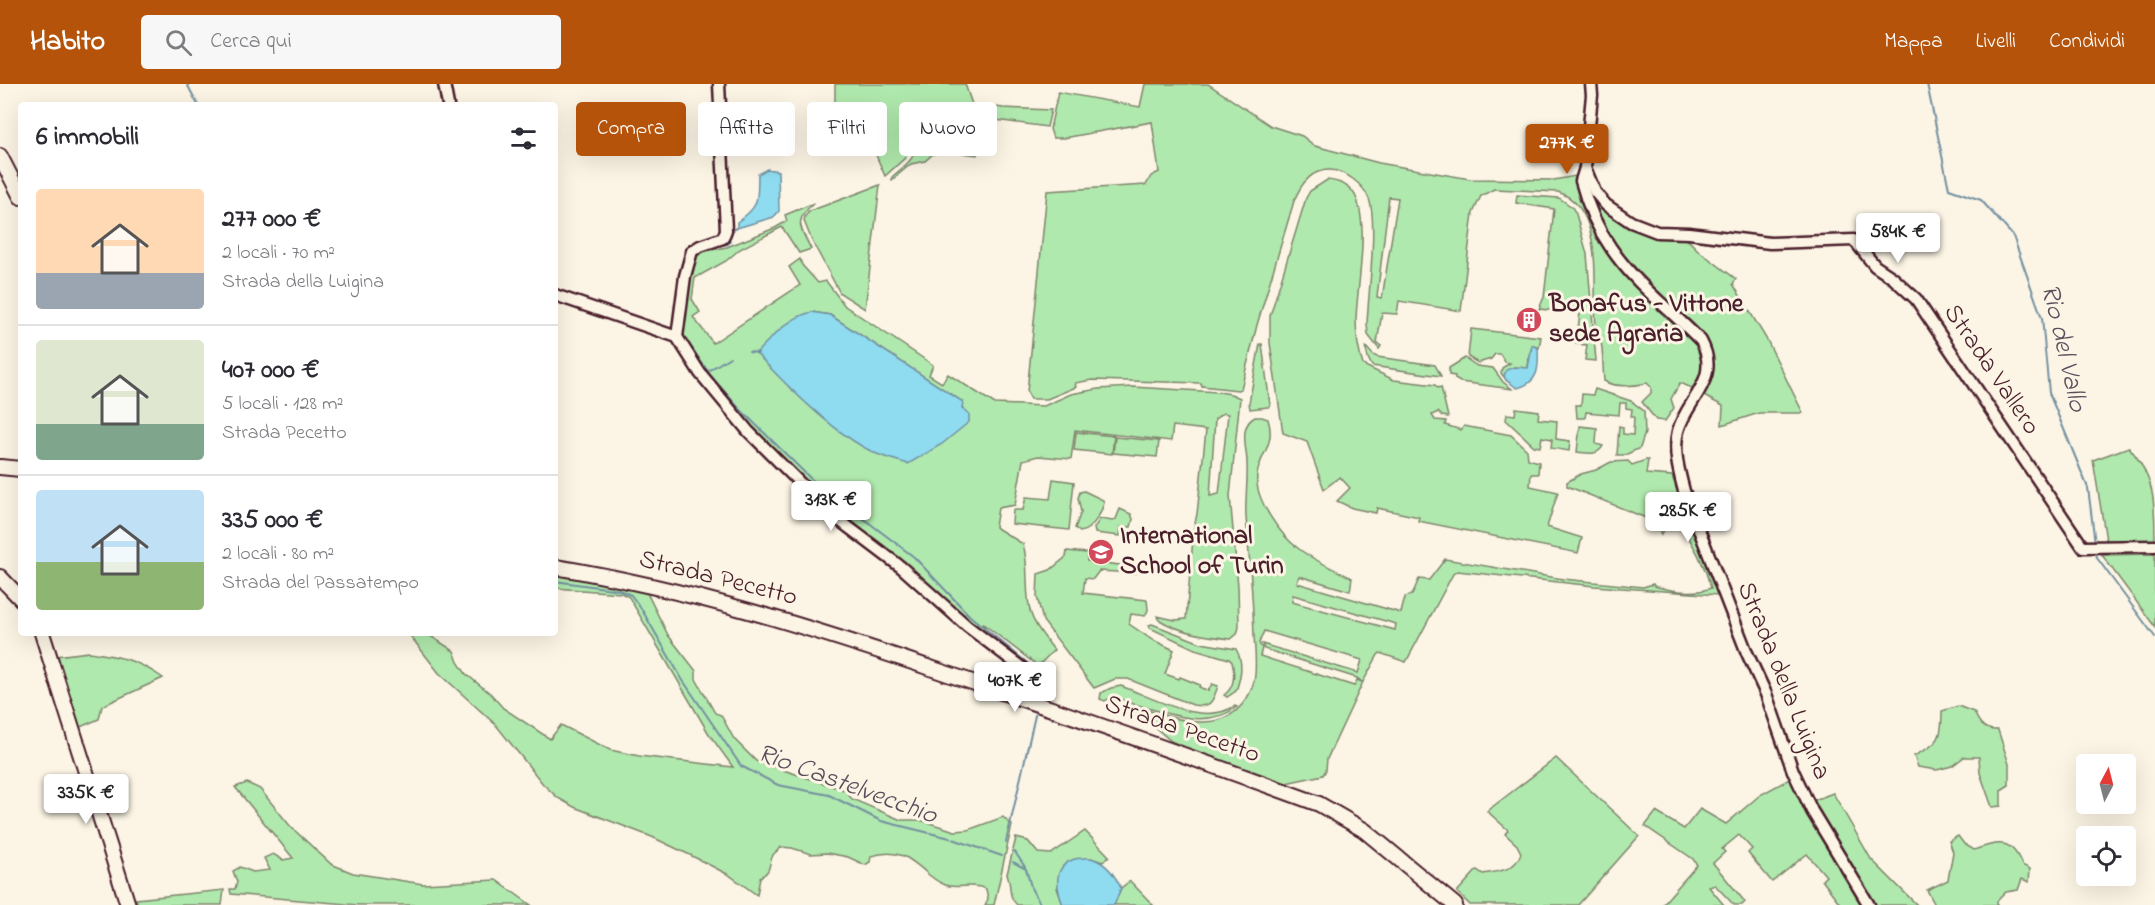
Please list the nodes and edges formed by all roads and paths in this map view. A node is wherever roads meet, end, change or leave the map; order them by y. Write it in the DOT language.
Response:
graph roads {
  1 [pos="444,84"];
  2 [pos="719,84"];
  3 [pos="1591,84"];
  4 [pos="447,102"];
  5 [pos="0,156"];
  6 [pos="1585,168"];
  7 [pos="18,191"];
  8 [pos="558,296"];
  9 [pos="677,337"];
  10 [pos="0,467"];
  11 [pos="18,469"];
  12 [pos="2155,546"];
  13 [pos="558,568"];
  14 [pos="0,578"];
  15 [pos="18,596"];
  16 [pos="43,636"];
  17 [pos="1023,699"];
  18 [pos="128,905"];
  19 [pos="1455,905"];
  20 [pos="1869,905"];
  1 -- 4 [label="street"];
  2 -- 9 [label="street"];
  3 -- 6 [label="street, Strada della Luigina"];
  5 -- 7 [label="main road"];
  6 -- 12 [label="street, Strada Vallero"];
  6 -- 20 [label="street, Strada della Luigina"];
  8 -- 9 [label="street"];
  9 -- 17 [label="street"];
  10 -- 11 [label="main road"];
  13 -- 17 [label="main road, Strada Pecetto"];
  14 -- 15 [label="main road"];
  16 -- 18 [label="main road"];
  17 -- 19 [label="main road, Strada Pecetto"];
}
